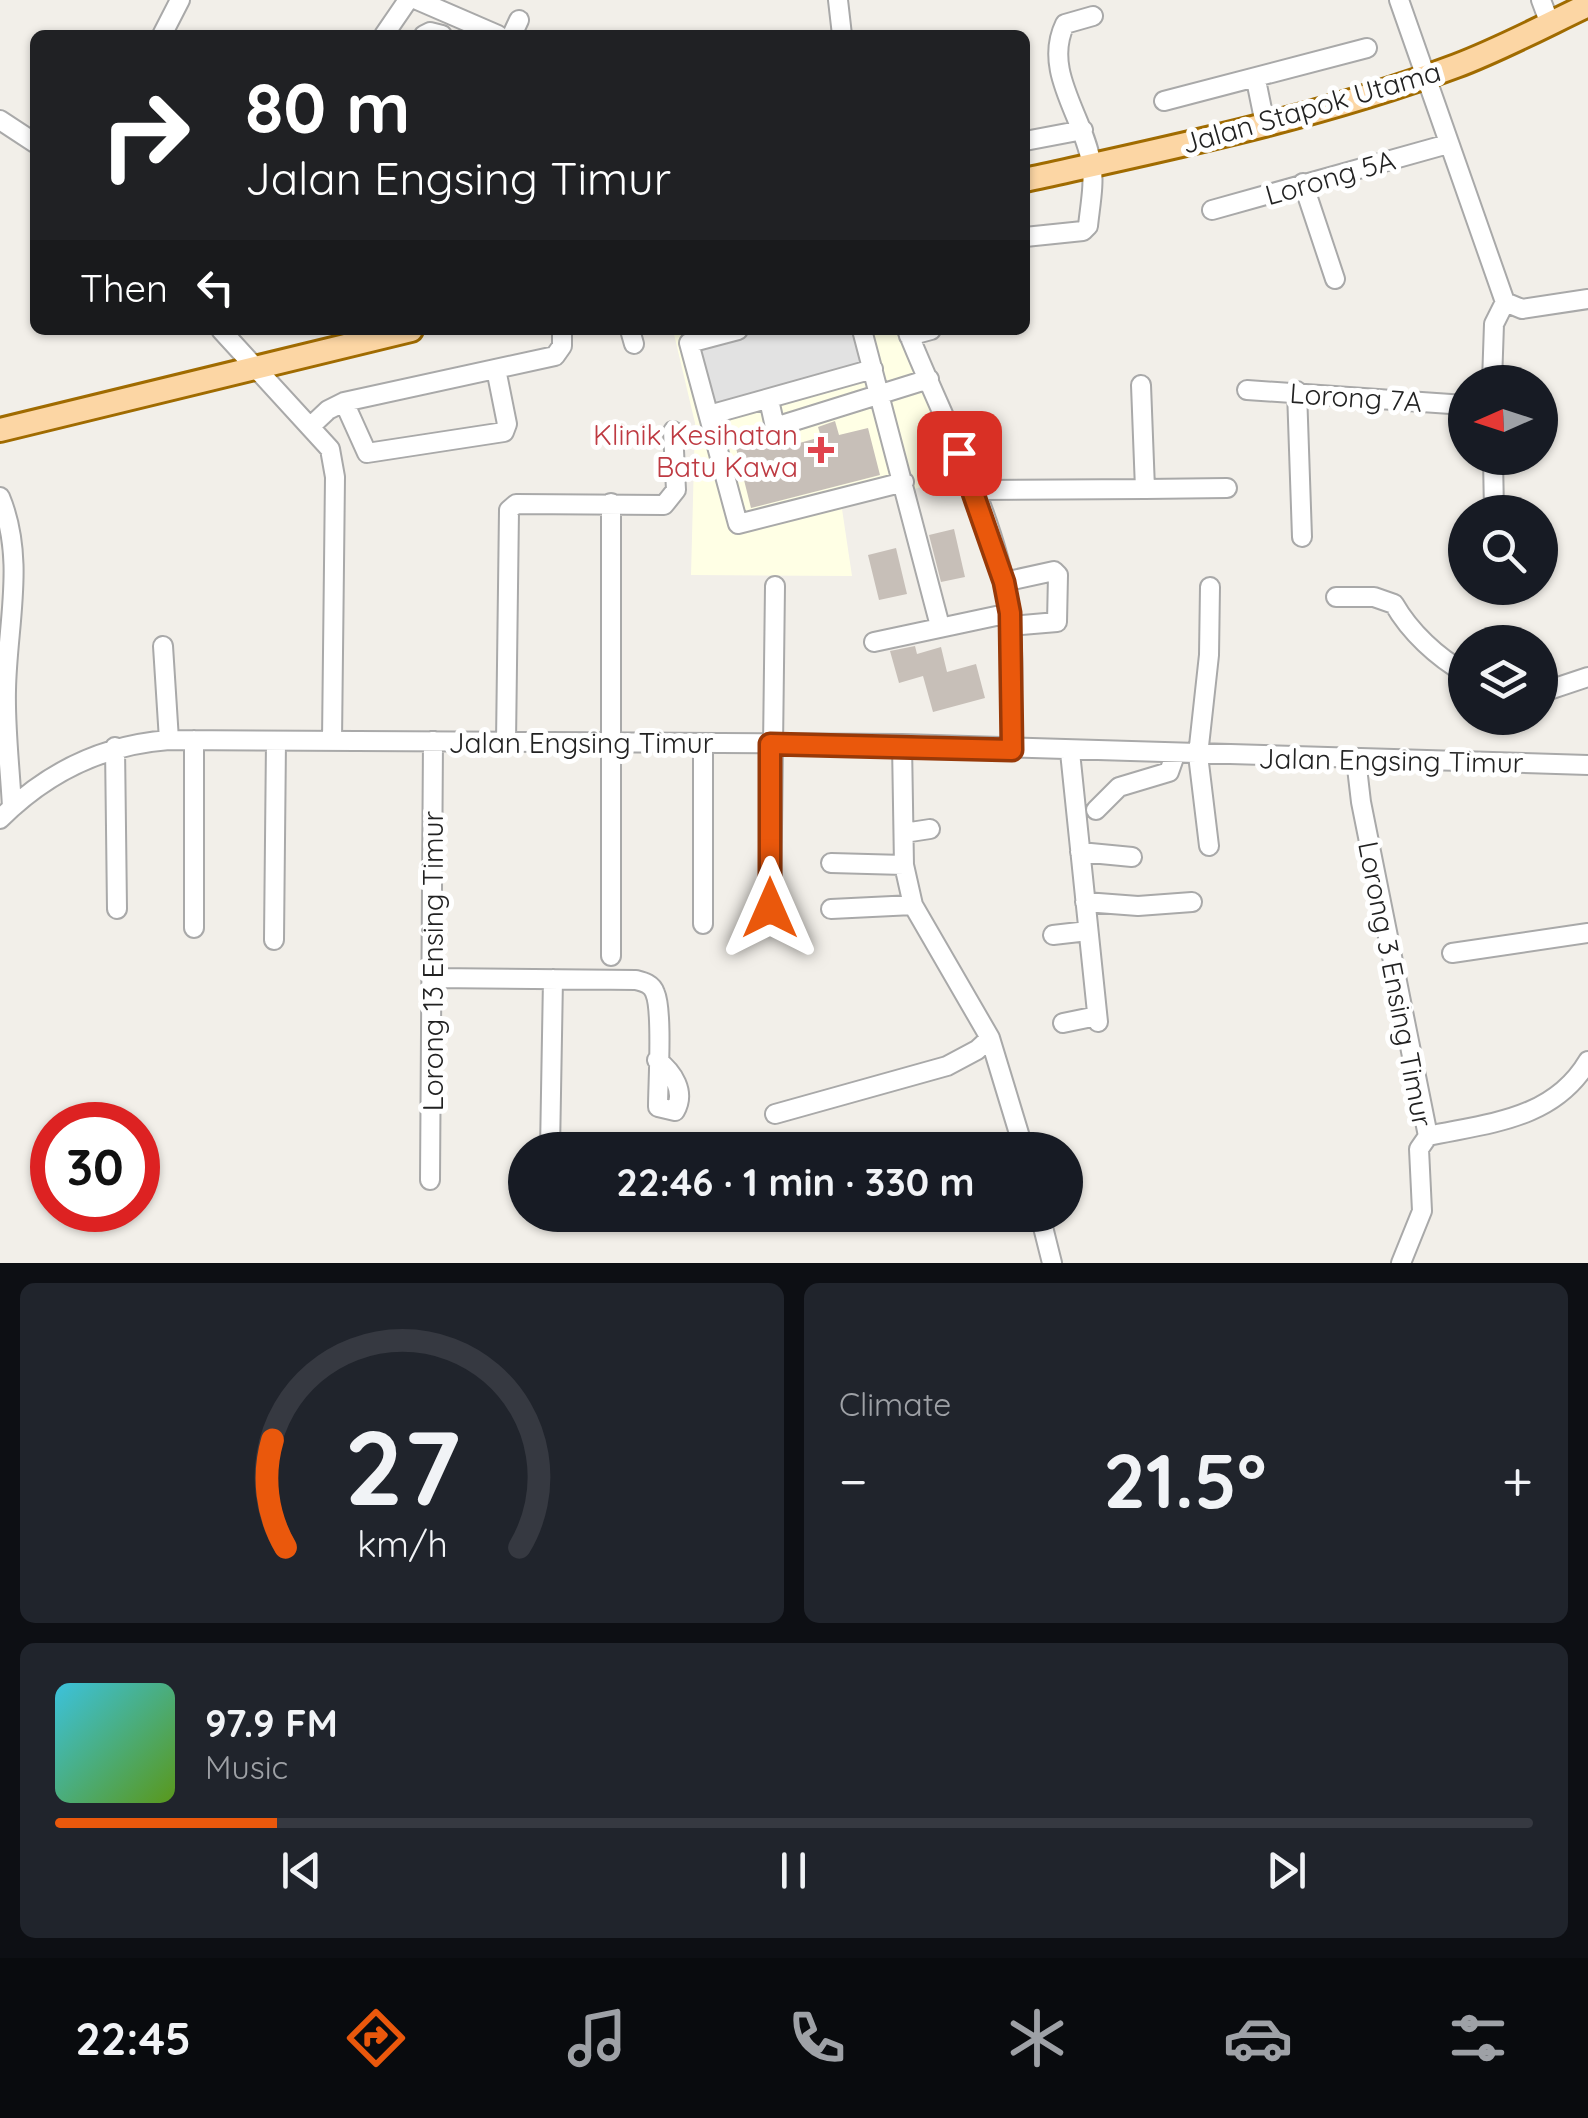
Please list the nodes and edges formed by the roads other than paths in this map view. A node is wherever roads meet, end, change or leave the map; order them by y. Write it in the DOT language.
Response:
graph roads {
  1 [pos="180,0"];
  2 [pos="408,0"];
  3 [pos="417,0"];
  4 [pos="838,0"];
  5 [pos="1399,0"];
  6 [pos="1541,0"];
  7 [pos="1588,5"];
  8 [pos="1094,16"];
  9 [pos="1550,24"];
  10 [pos="165,30"];
  11 [pos="387,30"];
  12 [pos="486,30"];
  13 [pos="841,30"];
  14 [pos="1367,48"];
  15 [pos="1427,76"];
  16 [pos="1256,80"];
  17 [pos="1164,101"];
  18 [pos="0,120"];
  19 [pos="1265,124"];
  20 [pos="1083,130"];
  21 [pos="1030,140"];
  22 [pos="30,141"];
  23 [pos="1448,144"];
  24 [pos="1092,165"];
  25 [pos="1030,179"];
  26 [pos="1303,184"];
  27 [pos="1212,210"];
  28 [pos="1030,237"];
  29 [pos="1334,279"];
  30 [pos="1588,298"];
  31 [pos="1505,302"];
  32 [pos="225,335"];
  33 [pos="391,335"];
  34 [pos="561,335"];
  35 [pos="719,335"];
  36 [pos="863,335"];
  37 [pos="909,335"];
  38 [pos="1493,365"];
  39 [pos="256,369"];
  40 [pos="496,369"];
  41 [pos="873,369"];
  42 [pos="929,380"];
  43 [pos="1141,385"];
  44 [pos="1248,390"];
  45 [pos="1297,391"];
  46 [pos="880,393"];
  47 [pos="769,400"];
  48 [pos="344,402"];
  49 [pos="1448,404"];
  50 [pos="709,416"];
  51 [pos="311,426"];
  52 [pos="0,430"];
  53 [pos="673,430"];
  54 [pos="904,482"];
  55 [pos="1227,488"];
  56 [pos="1145,489"];
  57 [pos="974,490"];
  58 [pos="0,496"];
  59 [pos="611,503"];
  60 [pos="1302,537"];
  61 [pos="1004,582"];
  62 [pos="775,586"];
  63 [pos="1210,587"];
  64 [pos="1336,597"];
  65 [pos="1010,620"];
  66 [pos="940,626"];
  67 [pos="874,642"];
  68 [pos="163,646"];
  69 [pos="1448,664"];
  70 [pos="1588,677"];
  71 [pos="1558,687"];
  72 [pos="168,740"];
  73 [pos="194,740"];
  74 [pos="276,740"];
  75 [pos="332,741"];
  76 [pos="433,742"];
  77 [pos="506,742"];
  78 [pos="611,742"];
  79 [pos="703,743"];
  80 [pos="770,744"];
  81 [pos="902,744"];
  82 [pos="116,748"];
  83 [pos="1012,750"];
  84 [pos="1070,752"];
  85 [pos="1175,755"];
  86 [pos="1198,756"];
  87 [pos="1356,759"];
  88 [pos="1588,765"];
  89 [pos="1096,810"];
  90 [pos="6,813"];
  91 [pos="930,829"];
  92 [pos="904,833"];
  93 [pos="1209,846"];
  94 [pos="1080,852"];
  95 [pos="1132,857"];
  96 [pos="831,863"];
  97 [pos="904,865"];
  98 [pos="1085,902"];
  99 [pos="1192,902"];
  100 [pos="913,905"];
  101 [pos="770,908"];
  102 [pos="118,909"];
  103 [pos="831,909"];
  104 [pos="703,924"];
  105 [pos="194,928"];
  106 [pos="1088,931"];
  107 [pos="1588,933"];
  108 [pos="1052,935"];
  109 [pos="274,940"];
  110 [pos="1452,952"];
  111 [pos="611,956"];
  112 [pos="433,978"];
  113 [pos="553,979"];
  114 [pos="1064,1023"];
  115 [pos="990,1038"];
  116 [pos="657,1060"];
  117 [pos="1588,1061"];
  118 [pos="775,1114"];
  119 [pos="550,1132"];
  120 [pos="1019,1132"];
  121 [pos="1428,1136"];
  122 [pos="430,1180"];
  123 [pos="1044,1232"];
  124 [pos="1052,1263"];
  125 [pos="1401,1263"];
  1 -- 10 [label="street"];
  2 -- 11 [label="street"];
  3 -- 12 [label="street"];
  4 -- 13 [label="street"];
  5 -- 15 [label="street"];
  6 -- 9 [label="street"];
  7 -- 9 [label="main road, Jalan Stapok Utama"];
  8 -- 20 [label="street"];
  9 -- 15 [label="main road, Jalan Stapok Utama"];
  14 -- 16 [label="street"];
  15 -- 19 [label="main road, Jalan Stapok Utama"];
  15 -- 23 [label="street"];
  16 -- 17 [label="street"];
  16 -- 19 [label="street"];
  18 -- 22 [label="street"];
  19 -- 24 [label="main road, Jalan Stapok Utama"];
  20 -- 21 [label="street"];
  20 -- 24 [label="street"];
  23 -- 26 [label="street, Lorong 5A"];
  23 -- 31 [label="street"];
  24 -- 25 [label="main road, Jalan Stapok Utama"];
  24 -- 28 [label="street"];
  26 -- 27 [label="street, Lorong 5A"];
  26 -- 29 [label="street"];
  30 -- 31 [label="street"];
  31 -- 38 [label="street"];
  32 -- 39 [label="street"];
  33 -- 39 [label="main road"];
  34 -- 40 [label="street"];
  35 -- 50 [label="street"];
  36 -- 41 [label="street"];
  37 -- 42 [label="street"];
  39 -- 51 [label="street"];
  39 -- 52 [label="main road"];
  40 -- 48 [label="street"];
  40 -- 48 [label="street"];
  41 -- 46 [label="street"];
  41 -- 47 [label="street"];
  42 -- 46 [label="street"];
  42 -- 57 [label="street"];
  43 -- 56 [label="street"];
  44 -- 45 [label="street, Lorong 7A"];
  45 -- 49 [label="street, Lorong 7A"];
  45 -- 60 [label="street"];
  46 -- 47 [label="street"];
  46 -- 54 [label="street"];
  47 -- 50 [label="street"];
  48 -- 51 [label="street"];
  50 -- 54 [label="street"];
  51 -- 75 [label="street"];
  53 -- 59 [label="street"];
  54 -- 66 [label="street"];
  55 -- 56 [label="street"];
  56 -- 57 [label="street"];
  57 -- 61 [label="street"];
  58 -- 90 [label="street"];
  59 -- 77 [label="street"];
  59 -- 78 [label="street"];
  61 -- 65 [label="street"];
  61 -- 65 [label="street"];
  62 -- 80 [label="street"];
  63 -- 86 [label="street"];
  64 -- 69 [label="street"];
  65 -- 66 [label="street"];
  65 -- 83 [label="street"];
  66 -- 67 [label="street"];
  68 -- 72 [label="street"];
  70 -- 71 [label="street"];
  72 -- 73 [label="street, Jalan Engsing Timur"];
  72 -- 82 [label="street, Jalan Engsing Timur"];
  73 -- 74 [label="street, Jalan Engsing Timur"];
  73 -- 105 [label="street"];
  74 -- 75 [label="street, Jalan Engsing Timur"];
  74 -- 109 [label="street"];
  75 -- 76 [label="street, Jalan Engsing Timur"];
  76 -- 77 [label="street, Jalan Engsing Timur"];
  76 -- 112 [label="street, Lorong 13 Ensing Timur"];
  77 -- 78 [label="street, Jalan Engsing Timur"];
  78 -- 79 [label="street, Jalan Engsing Timur"];
  78 -- 111 [label="street"];
  79 -- 80 [label="street, Jalan Engsing Timur"];
  79 -- 104 [label="street"];
  80 -- 81 [label="street, Jalan Engsing Timur"];
  80 -- 101 [label="street"];
  81 -- 83 [label="street, Jalan Engsing Timur"];
  81 -- 92 [label="street"];
  82 -- 90 [label="street, Jalan Engsing Timur"];
  82 -- 102 [label="street"];
  83 -- 84 [label="street, Jalan Engsing Timur"];
  84 -- 85 [label="street, Jalan Engsing Timur"];
  84 -- 94 [label="street"];
  85 -- 86 [label="street, Jalan Engsing Timur"];
  85 -- 89 [label="street"];
  86 -- 87 [label="street, Jalan Engsing Timur"];
  86 -- 93 [label="street"];
  87 -- 88 [label="street, Jalan Engsing Timur"];
  87 -- 121 [label="street, Lorong 3 Ensing Timur"];
  91 -- 92 [label="street"];
  92 -- 97 [label="street"];
  94 -- 95 [label="street"];
  94 -- 98 [label="street"];
  96 -- 97 [label="street"];
  97 -- 100 [label="street"];
  98 -- 99 [label="street"];
  98 -- 106 [label="street"];
  100 -- 103 [label="street"];
  100 -- 115 [label="street"];
  106 -- 108 [label="street"];
  106 -- 114 [label="street"];
  107 -- 110 [label="street"];
  112 -- 113 [label="street"];
  112 -- 122 [label="street, Lorong 13 Ensing Timur"];
  113 -- 116 [label="street"];
  113 -- 119 [label="street"];
  115 -- 118 [label="street"];
  115 -- 120 [label="street"];
  117 -- 121 [label="street"];
  121 -- 125 [label="street, Lorong 3 Ensing Timur"];
  123 -- 124 [label="street"];
}
